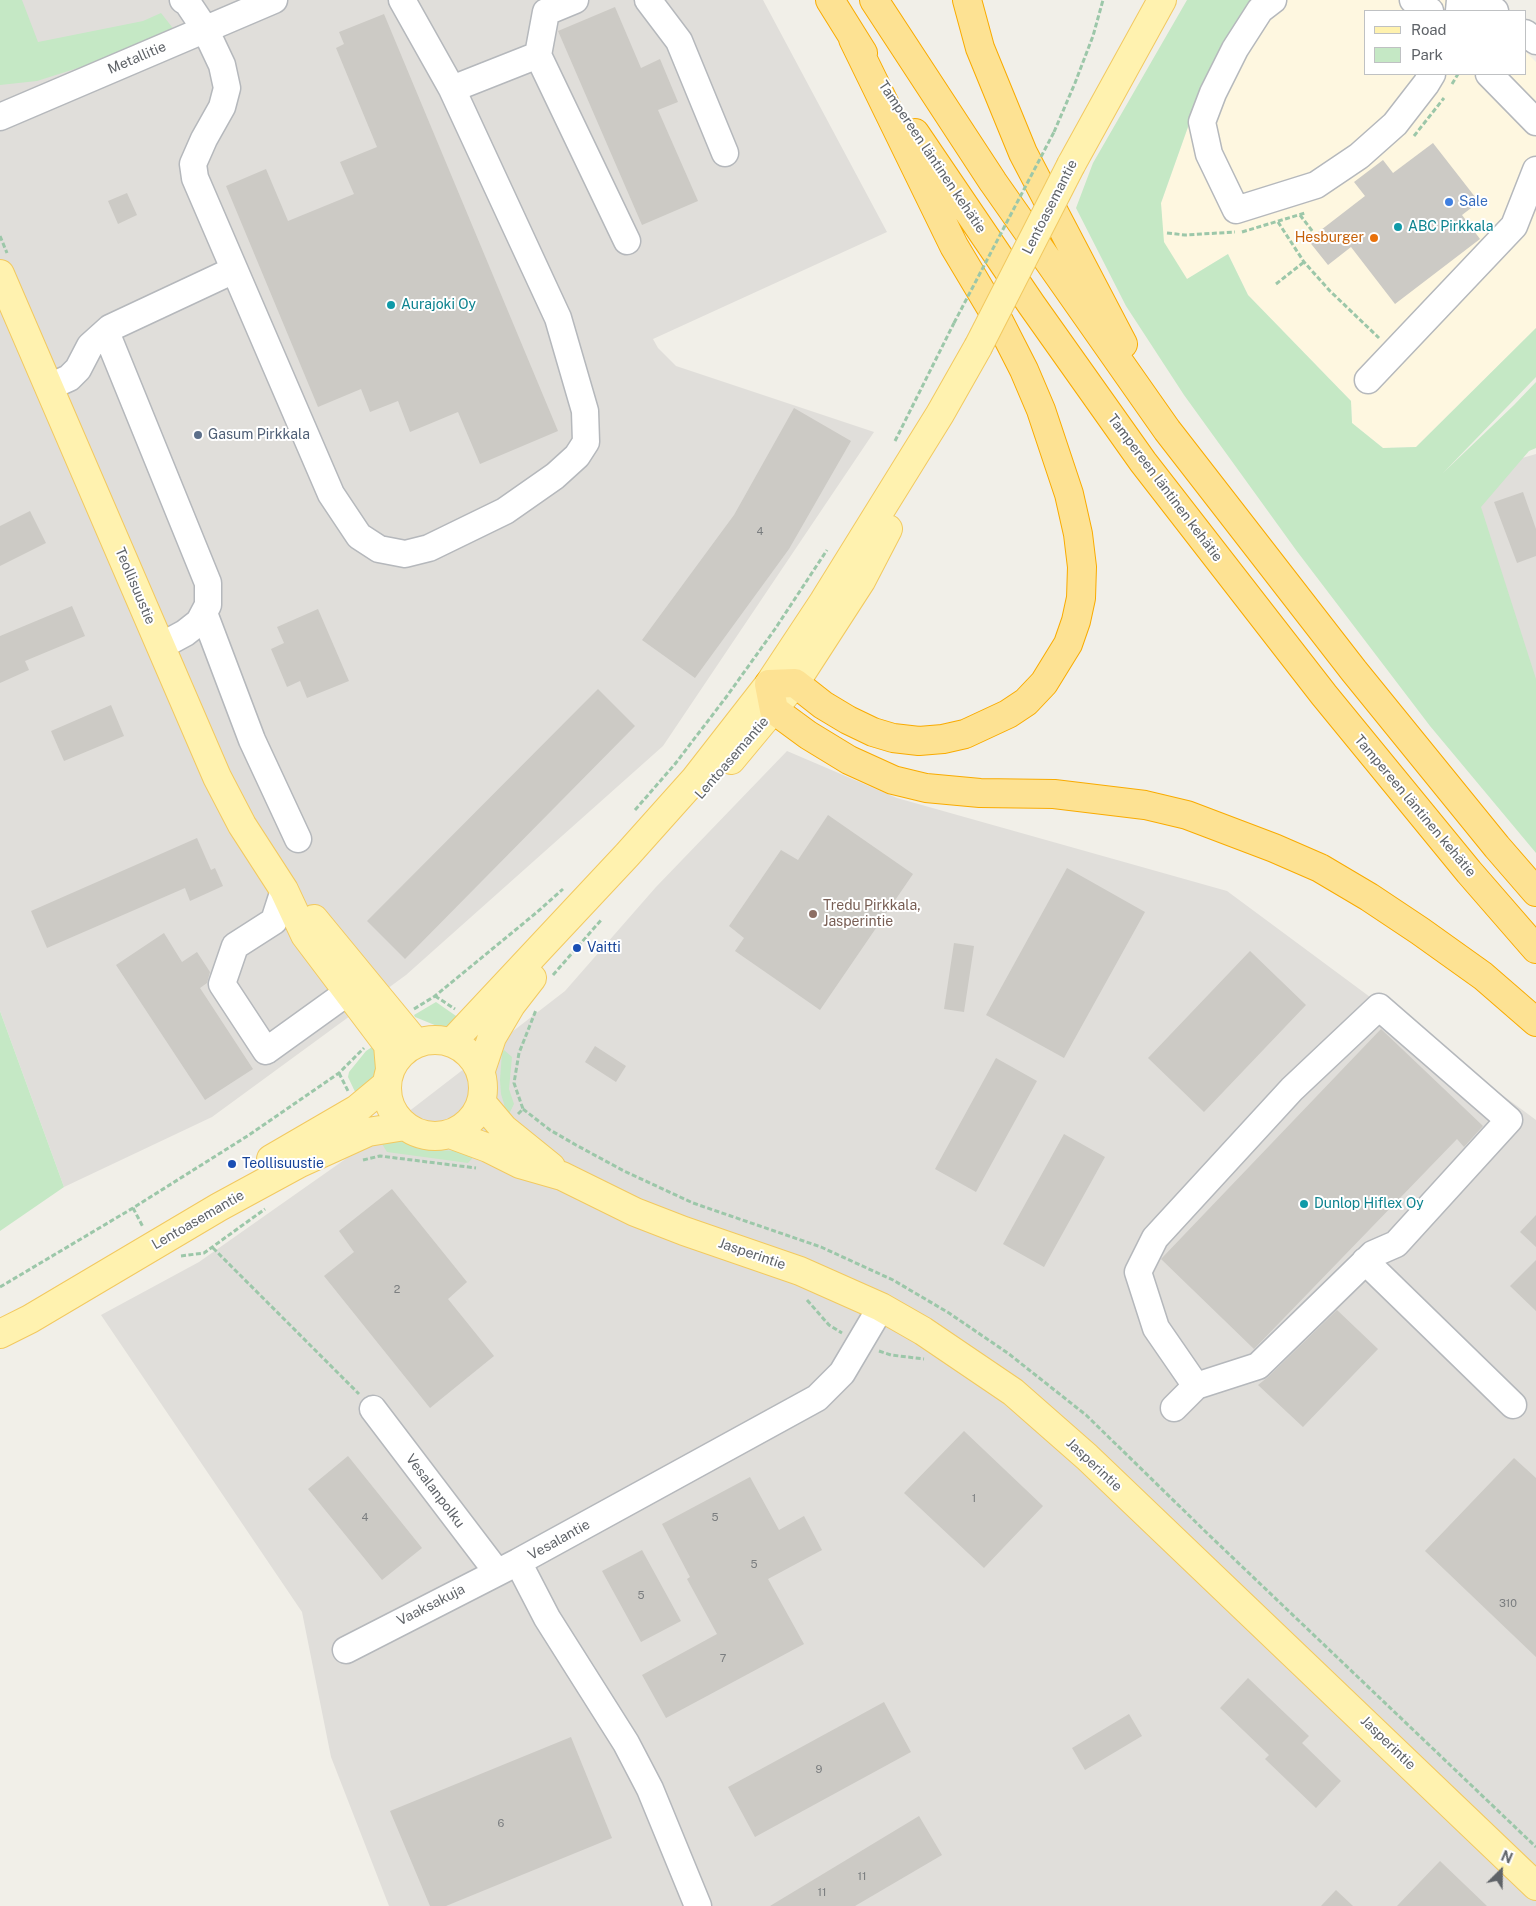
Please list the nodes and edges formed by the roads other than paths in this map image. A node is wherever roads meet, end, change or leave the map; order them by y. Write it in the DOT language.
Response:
graph roads {
  1 [pos="183,0"];
  2 [pos="274,0"];
  3 [pos="402,0"];
  4 [pos="575,0"];
  5 [pos="648,0"];
  6 [pos="830,0"];
  7 [pos="874,0"];
  8 [pos="967,0"];
  9 [pos="1162,0"];
  10 [pos="1273,0"];
  11 [pos="1414,0"];
  12 [pos="1480,0"];
  13 [pos="1429,10"];
  14 [pos="1494,10"];
  15 [pos="205,29"];
  16 [pos="1526,34"];
  17 [pos="853,39"];
  18 [pos="1536,42"];
  19 [pos="538,55"];
  20 [pos="1431,75"];
  21 [pos="1490,75"];
  22 [pos="452,89"];
  23 [pos="0,117"];
  24 [pos="1536,122"];
  25 [pos="725,153"];
  26 [pos="1536,170"];
  27 [pos="627,241"];
  28 [pos="234,270"];
  29 [pos="0,274"];
  30 [pos="106,332"];
  31 [pos="1368,380"];
  32 [pos="49,388"];
  33 [pos="940,414"];
  34 [pos="1167,430"];
  35 [pos="204,613"];
  36 [pos="161,646"];
  37 [pos="795,683"];
  38 [pos="769,684"];
  39 [pos="774,710"];
  40 [pos="298,839"];
  41 [pos="284,890"];
  42 [pos="1536,892"];
  43 [pos="1536,949"];
  44 [pos="348,992"];
  45 [pos="1536,1022"];
  46 [pos="389,1028"];
  47 [pos="452,1042"];
  48 [pos="416,1043"];
  49 [pos="480,1070"];
  50 [pos="388,1076"];
  51 [pos="482,1103"];
  52 [pos="405,1126"];
  53 [pos="450,1134"];
  54 [pos="488,1154"];
  55 [pos="150,1238"];
  56 [pos="1365,1261"];
  57 [pos="881,1307"];
  58 [pos="0,1321"];
  59 [pos="0,1334"];
  60 [pos="1196,1386"];
  61 [pos="1513,1405"];
  62 [pos="1174,1408"];
  63 [pos="373,1409"];
  64 [pos="507,1567"];
  65 [pos="346,1650"];
  66 [pos="1536,1886"];
  67 [pos="698,1906"];
  1 -- 15 [label="street"];
  2 -- 15 [label="street, Metallitie"];
  3 -- 22 [label="street"];
  4 -- 19 [label="street"];
  5 -- 25 [label="street"];
  6 -- 17 [label="highway, Tampereen läntinen kehätie"];
  7 -- 34 [label="highway"];
  8 -- 34 [label="highway"];
  9 -- 33 [label="main road, Lentoasemantie, bridge"];
  10 -- 20 [label="street"];
  11 -- 13 [label="street"];
  12 -- 14 [label="street"];
  15 -- 23 [label="street, Metallitie"];
  15 -- 28 [label="street"];
  16 -- 18 [label="street"];
  17 -- 37 [label="highway"];
  17 -- 43 [label="highway, Tampereen läntinen kehätie"];
  19 -- 22 [label="street"];
  19 -- 27 [label="street"];
  21 -- 24 [label="street"];
  22 -- 28 [label="street"];
  26 -- 31 [label="street"];
  28 -- 30 [label="street"];
  29 -- 32 [label="main road, Teollisuustie"];
  30 -- 32 [label="street"];
  30 -- 35 [label="street"];
  32 -- 36 [label="main road, Teollisuustie"];
  33 -- 37 [label="main road, Lentoasemantie"];
  33 -- 38 [label="main road, Lentoasemantie"];
  34 -- 42 [label="highway"];
  35 -- 36 [label="street"];
  35 -- 40 [label="street"];
  36 -- 41 [label="main road, Teollisuustie"];
  37 -- 38 [label="highway"];
  37 -- 39 [label="main road, Lentoasemantie"];
  38 -- 39 [label="highway"];
  38 -- 47 [label="main road, Lentoasemantie"];
  39 -- 45 [label="highway"];
  39 -- 49 [label="main road, Lentoasemantie"];
  41 -- 44 [label="main road, Teollisuustie"];
  41 -- 44 [label="street"];
  41 -- 46 [label="main road, Teollisuustie"];
  44 -- 46 [label="main road, Teollisuustie"];
  46 -- 48 [label="main road, Teollisuustie"];
  46 -- 50 [label="main road, Teollisuustie"];
  47 -- 48 [label="main road"];
  47 -- 49 [label="main road"];
  48 -- 50 [label="main road"];
  49 -- 51 [label="main road"];
  50 -- 52 [label="main road"];
  50 -- 55 [label="main road, Lentoasemantie"];
  51 -- 53 [label="main road"];
  51 -- 54 [label="main road, Jasperintie"];
  52 -- 53 [label="main road"];
  52 -- 55 [label="main road, Lentoasemantie"];
  53 -- 54 [label="main road, Jasperintie"];
  54 -- 57 [label="main road, Jasperintie"];
  55 -- 58 [label="main road, Lentoasemantie"];
  55 -- 59 [label="main road, Lentoasemantie"];
  56 -- 60 [label="street"];
  56 -- 60 [label="street"];
  56 -- 61 [label="street"];
  57 -- 64 [label="street, Vesalantie"];
  57 -- 66 [label="main road, Jasperintie"];
  60 -- 62 [label="street"];
  63 -- 64 [label="street, Vesalanpolku"];
  64 -- 65 [label="street, Vaaksakuja"];
  64 -- 67 [label="street, Vesalantie"];
}
